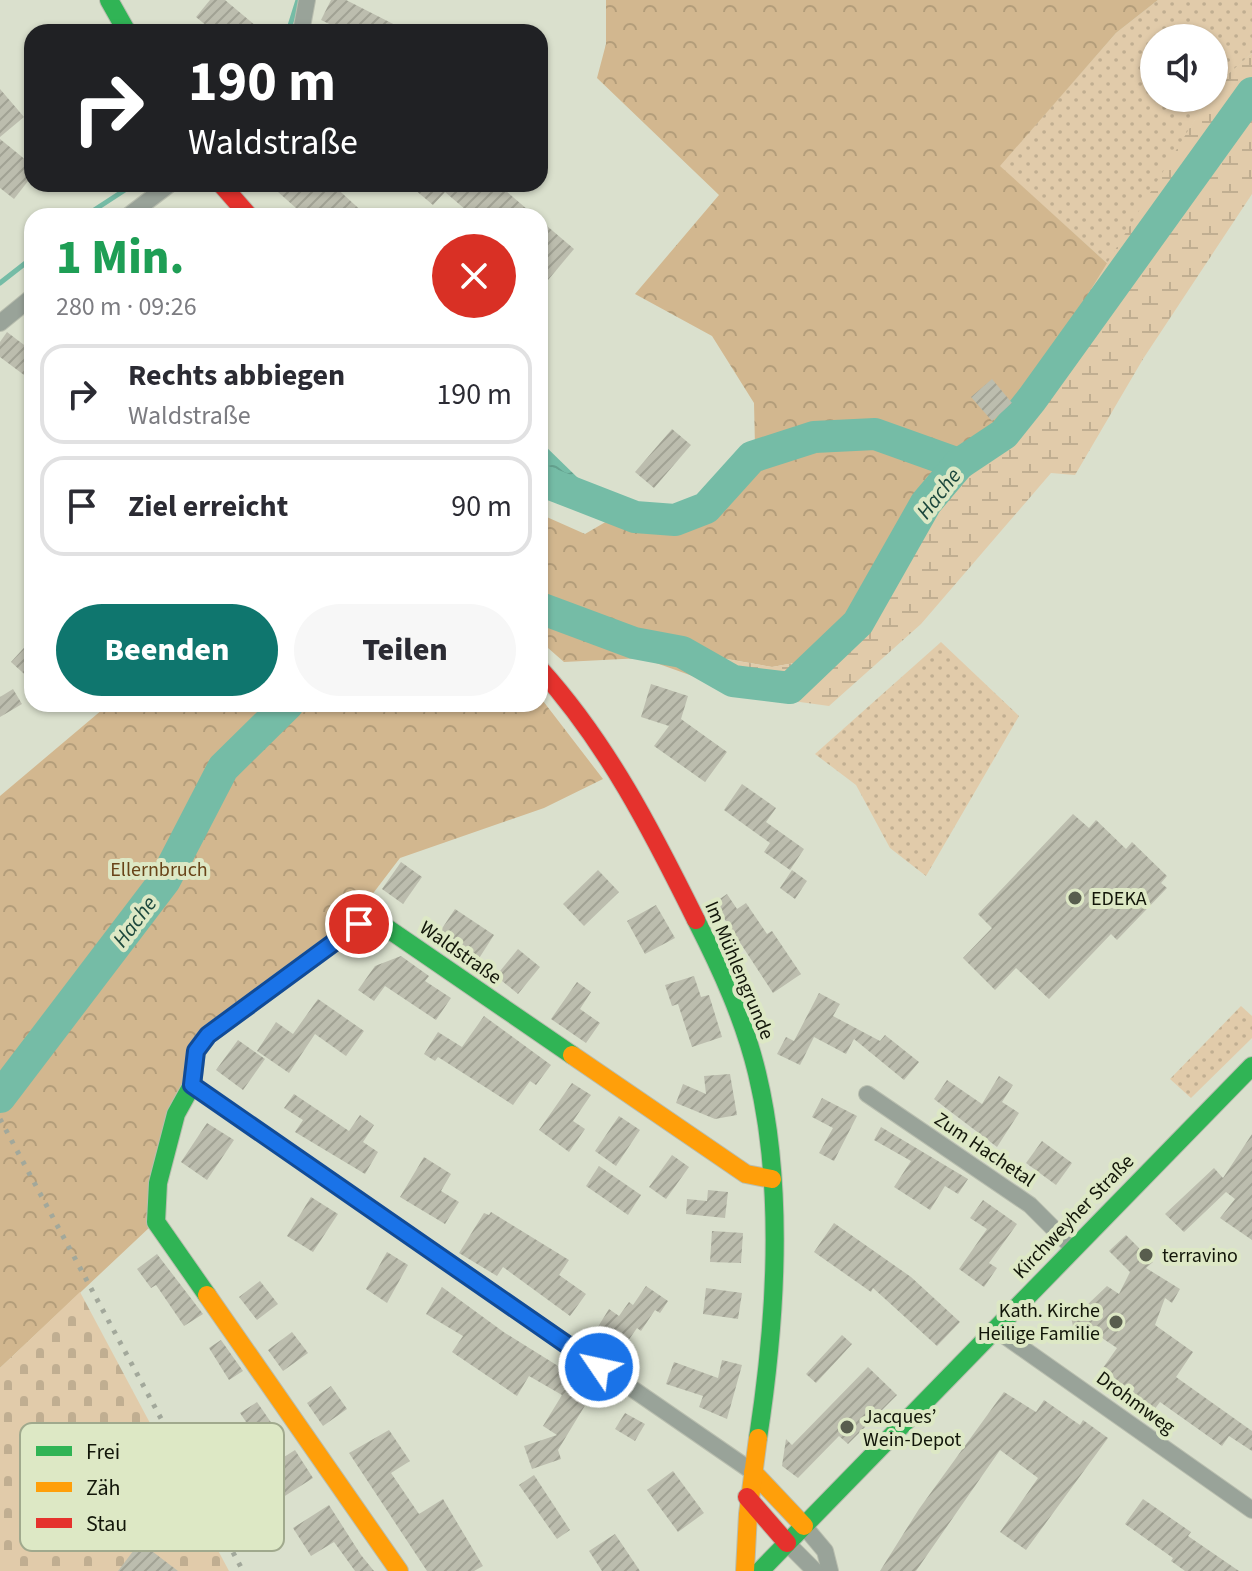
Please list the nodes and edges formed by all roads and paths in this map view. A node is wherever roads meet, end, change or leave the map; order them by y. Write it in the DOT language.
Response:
graph roads {
  1 [pos="109,0"];
  2 [pos="307,0"];
  3 [pos="122,24"];
  4 [pos="302,24"];
  5 [pos="160,192"];
  6 [pos="228,192"];
  7 [pos="138,208"];
  8 [pos="242,208"];
  9 [pos="24,304"];
  10 [pos="0,323"];
  11 [pos="548,677"];
  12 [pos="1252,1066"];
  13 [pos="192,1085"];
  14 [pos="867,1094"];
  15 [pos="772,1179"];
  16 [pos="1072,1247"];
  17 [pos="995,1329"];
  18 [pos="753,1472"];
  19 [pos="747,1497"];
  20 [pos="1252,1510"];
  21 [pos="804,1526"];
  22 [pos="787,1543"];
  23 [pos="399,1571"];
  24 [pos="745,1571"];
  25 [pos="760,1571"];
  26 [pos="815,1571"];
  27 [pos="830,1571"];
  1 -- 3 [label="main road"];
  2 -- 4 [label="street"];
  5 -- 7 [label="street"];
  6 -- 8 [label="main road"];
  9 -- 10 [label="street"];
  11 -- 15 [label="main road, Im Mühlengrunde"];
  12 -- 16 [label="main road, Kirchweyher Straße"];
  13 -- 15 [label="main road, Waldstraße"];
  13 -- 18 [label="street"];
  13 -- 23 [label="main road, Waldstraße"];
  14 -- 16 [label="street, Zum Hachetal"];
  15 -- 18 [label="main road, Im Mühlengrunde"];
  16 -- 17 [label="main road, Kirchweyher Straße"];
  17 -- 20 [label="street, Drohmweg"];
  17 -- 21 [label="main road, Kirchweyher Straße"];
  18 -- 19 [label="main road, Im Mühlengrunde"];
  18 -- 21 [label="main road"];
  19 -- 22 [label="main road"];
  19 -- 24 [label="main road, Im Mühlengrunde"];
  21 -- 22 [label="main road, Kirchweyher Straße"];
  21 -- 27 [label="street"];
  22 -- 25 [label="main road, Kirchweyher Straße"];
  22 -- 26 [label="street"];
}
